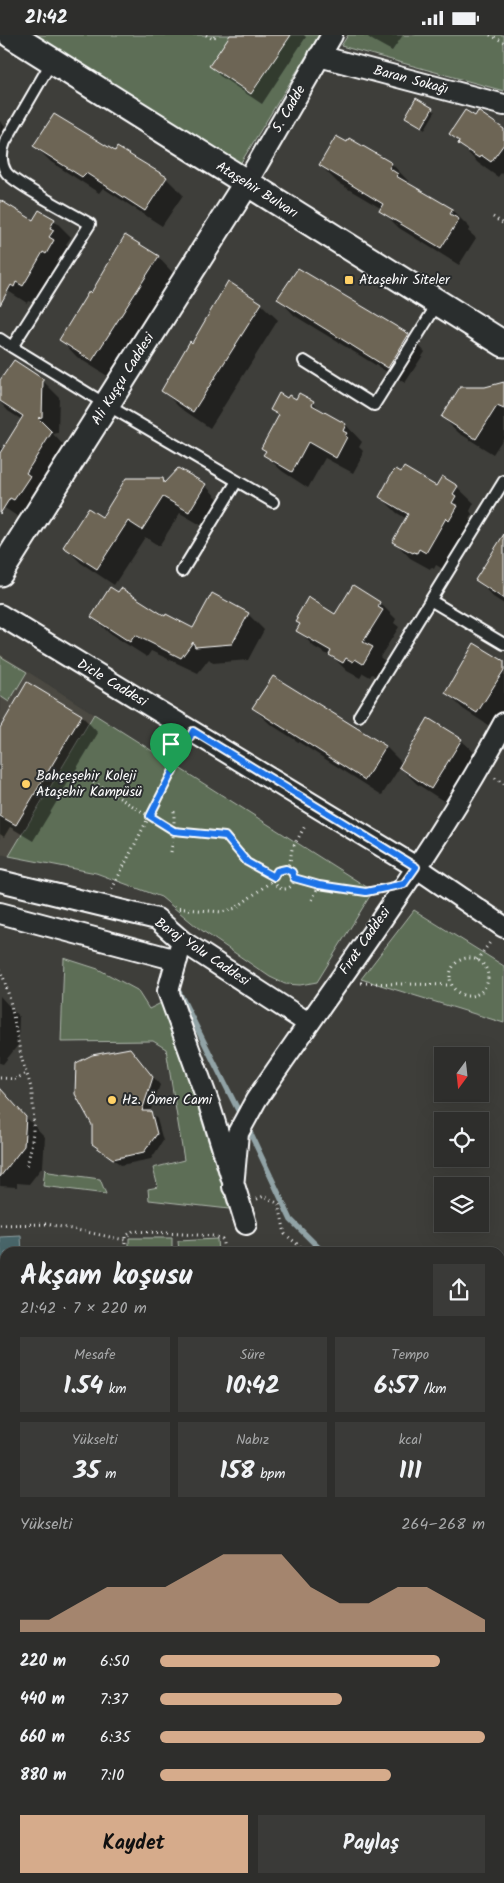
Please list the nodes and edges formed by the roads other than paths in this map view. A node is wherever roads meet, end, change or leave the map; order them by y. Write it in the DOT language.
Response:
graph roads {
  1 [pos="11,35"];
  2 [pos="332,35"];
  3 [pos="319,56"];
  4 [pos="52,61"];
  5 [pos="504,105"];
  6 [pos="246,184"];
  7 [pos="438,303"];
  8 [pos="0,339"];
  9 [pos="504,344"];
  10 [pos="12,347"];
  11 [pos="304,361"];
  12 [pos="107,405"];
  13 [pos="237,481"];
  14 [pos="504,481"];
  15 [pos="273,502"];
  16 [pos="182,571"];
  17 [pos="0,573"];
  18 [pos="430,600"];
  19 [pos="0,615"];
  20 [pos="504,644"];
  21 [pos="359,716"];
  22 [pos="504,723"];
  23 [pos="416,867"];
  24 [pos="0,881"];
  25 [pos="0,913"];
  26 [pos="499,933"];
  27 [pos="179,950"];
  28 [pos="308,1023"];
  29 [pos="236,1196"];
  30 [pos="246,1224"];
  1 -- 4 [label="street, Ataşehir Bulvarı"];
  2 -- 3 [label="street, 5. Cadde"];
  3 -- 5 [label="street, Baran Sokağı"];
  3 -- 6 [label="street, 5. Cadde"];
  4 -- 6 [label="street, Ataşehir Bulvarı"];
  4 -- 10 [label="lane"];
  6 -- 7 [label="street, Ataşehir Bulvarı"];
  6 -- 12 [label="street, Ali Kuşçu Caddesi"];
  7 -- 9 [label="street, Ataşehir Bulvarı"];
  7 -- 11 [label="lane"];
  8 -- 10 [label="lane"];
  10 -- 12 [label="lane"];
  12 -- 13 [label="lane"];
  12 -- 17 [label="street, Ali Kuşçu Caddesi"];
  13 -- 15 [label="lane"];
  13 -- 16 [label="lane"];
  14 -- 18 [label="lane"];
  18 -- 20 [label="lane"];
  18 -- 21 [label="lane"];
  19 -- 23 [label="street, Dicle Caddesi"];
  22 -- 23 [label="street, Fırat Caddesi"];
  23 -- 26 [label="street, Dicle Caddesi"];
  23 -- 28 [label="street, Fırat Caddesi"];
  24 -- 27 [label="street, Baraj Yolu Caddesi"];
  25 -- 27 [label="street, Baraj Yolu Caddesi"];
  27 -- 28 [label="street, Baraj Yolu Caddesi"];
  27 -- 29 [label="street"];
  28 -- 29 [label="street, Fırat Caddesi"];
  29 -- 30 [label="street"];
}
